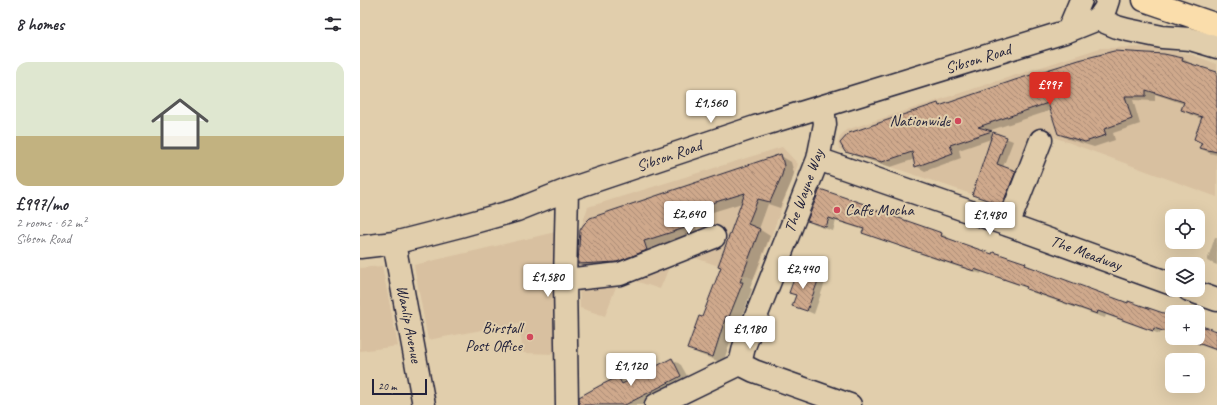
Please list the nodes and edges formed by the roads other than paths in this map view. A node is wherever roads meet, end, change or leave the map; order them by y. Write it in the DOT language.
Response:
graph roads {
  1 [pos="1082,0"];
  2 [pos="1144,0"];
  3 [pos="1103,9"];
  4 [pos="1217,12"];
  5 [pos="1195,19"];
  6 [pos="1217,25"];
  7 [pos="1068,31"];
  8 [pos="1217,47"];
  9 [pos="823,107"];
  10 [pos="1042,140"];
  11 [pos="818,159"];
  12 [pos="567,190"];
  13 [pos="1008,225"];
  14 [pos="714,237"];
  15 [pos="394,243"];
  16 [pos="360,247"];
  17 [pos="564,280"];
  18 [pos="1165,281"];
  19 [pos="1205,296"];
  20 [pos="1217,300"];
  21 [pos="740,364"];
  22 [pos="424,405"];
  23 [pos="567,405"];
  24 [pos="656,405"];
  25 [pos="850,405"];
  1 -- 7 [label="street"];
  2 -- 5 [label="highway"];
  3 -- 7 [label="street, Sibson Road"];
  3 -- 8 [label="street"];
  4 -- 5 [label="street"];
  5 -- 6 [label="highway"];
  7 -- 9 [label="street, Sibson Road"];
  9 -- 11 [label="street, The Wayne Way"];
  9 -- 12 [label="street, Sibson Road"];
  10 -- 13 [label="street"];
  11 -- 13 [label="street, The Meadway"];
  11 -- 21 [label="street, The Wayne Way"];
  12 -- 15 [label="street, Sibson Road"];
  12 -- 17 [label="street"];
  13 -- 18 [label="street, The Meadway"];
  14 -- 17 [label="street"];
  15 -- 16 [label="street, Sibson Road"];
  15 -- 22 [label="street, Wanlip Avenue"];
  17 -- 23 [label="street"];
  19 -- 20 [label="street"];
  21 -- 24 [label="street"];
  21 -- 25 [label="street"];
}
